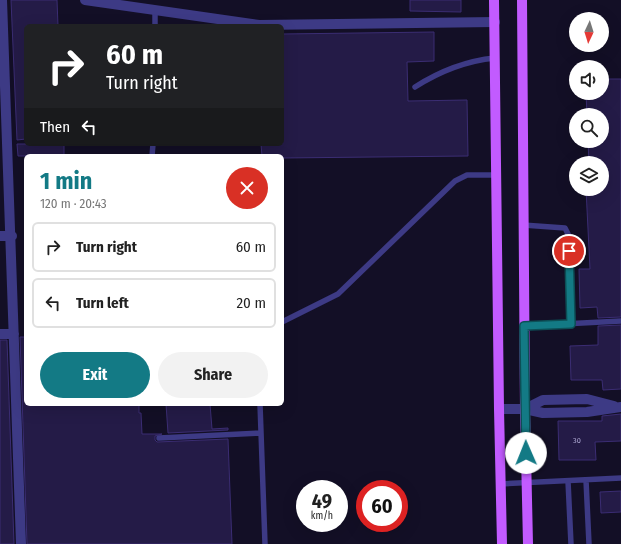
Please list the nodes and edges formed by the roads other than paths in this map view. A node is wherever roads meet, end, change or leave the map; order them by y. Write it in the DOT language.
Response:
graph roads {
  1 [pos="2,0"];
  2 [pos="85,0"];
  3 [pos="494,0"];
  4 [pos="522,0"];
  5 [pos="155,12"];
  6 [pos="495,22"];
  7 [pos="155,24"];
  8 [pos="251,24"];
  9 [pos="284,25"];
  10 [pos="495,58"];
  11 [pos="415,87"];
  12 [pos="497,175"];
  13 [pos="523,225"];
  14 [pos="0,236"];
  15 [pos="12,236"];
  16 [pos="284,321"];
  17 [pos="621,321"];
  18 [pos="571,324"];
  19 [pos="524,326"];
  20 [pos="0,334"];
  21 [pos="14,334"];
  22 [pos="260,406"];
  23 [pos="620,407"];
  24 [pos="525,408"];
  25 [pos="499,409"];
  26 [pos="261,433"];
  27 [pos="159,438"];
  28 [pos="621,478"];
  29 [pos="586,480"];
  30 [pos="568,481"];
  31 [pos="526,483"];
  32 [pos="500,484"];
  33 [pos="21,544"];
  34 [pos="265,544"];
  35 [pos="502,544"];
  36 [pos="528,544"];
  37 [pos="571,544"];
  38 [pos="589,544"];
  1 -- 15 [label="street"];
  2 -- 5 [label="street"];
  3 -- 6 [label="main road"];
  4 -- 13 [label="main road"];
  5 -- 7 [label="lane"];
  5 -- 8 [label="street"];
  6 -- 9 [label="street"];
  6 -- 10 [label="main road"];
  10 -- 11 [label="lane"];
  10 -- 12 [label="main road"];
  12 -- 16 [label="lane"];
  12 -- 25 [label="main road"];
  13 -- 18 [label="lane"];
  13 -- 19 [label="main road"];
  14 -- 15 [label="street"];
  15 -- 21 [label="street"];
  17 -- 18 [label="lane"];
  18 -- 19 [label="lane"];
  19 -- 24 [label="main road"];
  20 -- 21 [label="street"];
  21 -- 33 [label="street"];
  22 -- 26 [label="lane"];
  23 -- 24 [label="street"];
  24 -- 25 [label="street"];
  24 -- 31 [label="main road"];
  25 -- 32 [label="main road"];
  26 -- 27 [label="lane"];
  26 -- 34 [label="lane"];
  28 -- 29 [label="lane"];
  29 -- 30 [label="lane"];
  29 -- 38 [label="lane"];
  30 -- 31 [label="lane"];
  30 -- 37 [label="lane"];
  31 -- 32 [label="lane"];
  31 -- 36 [label="main road"];
  32 -- 35 [label="main road"];
}
